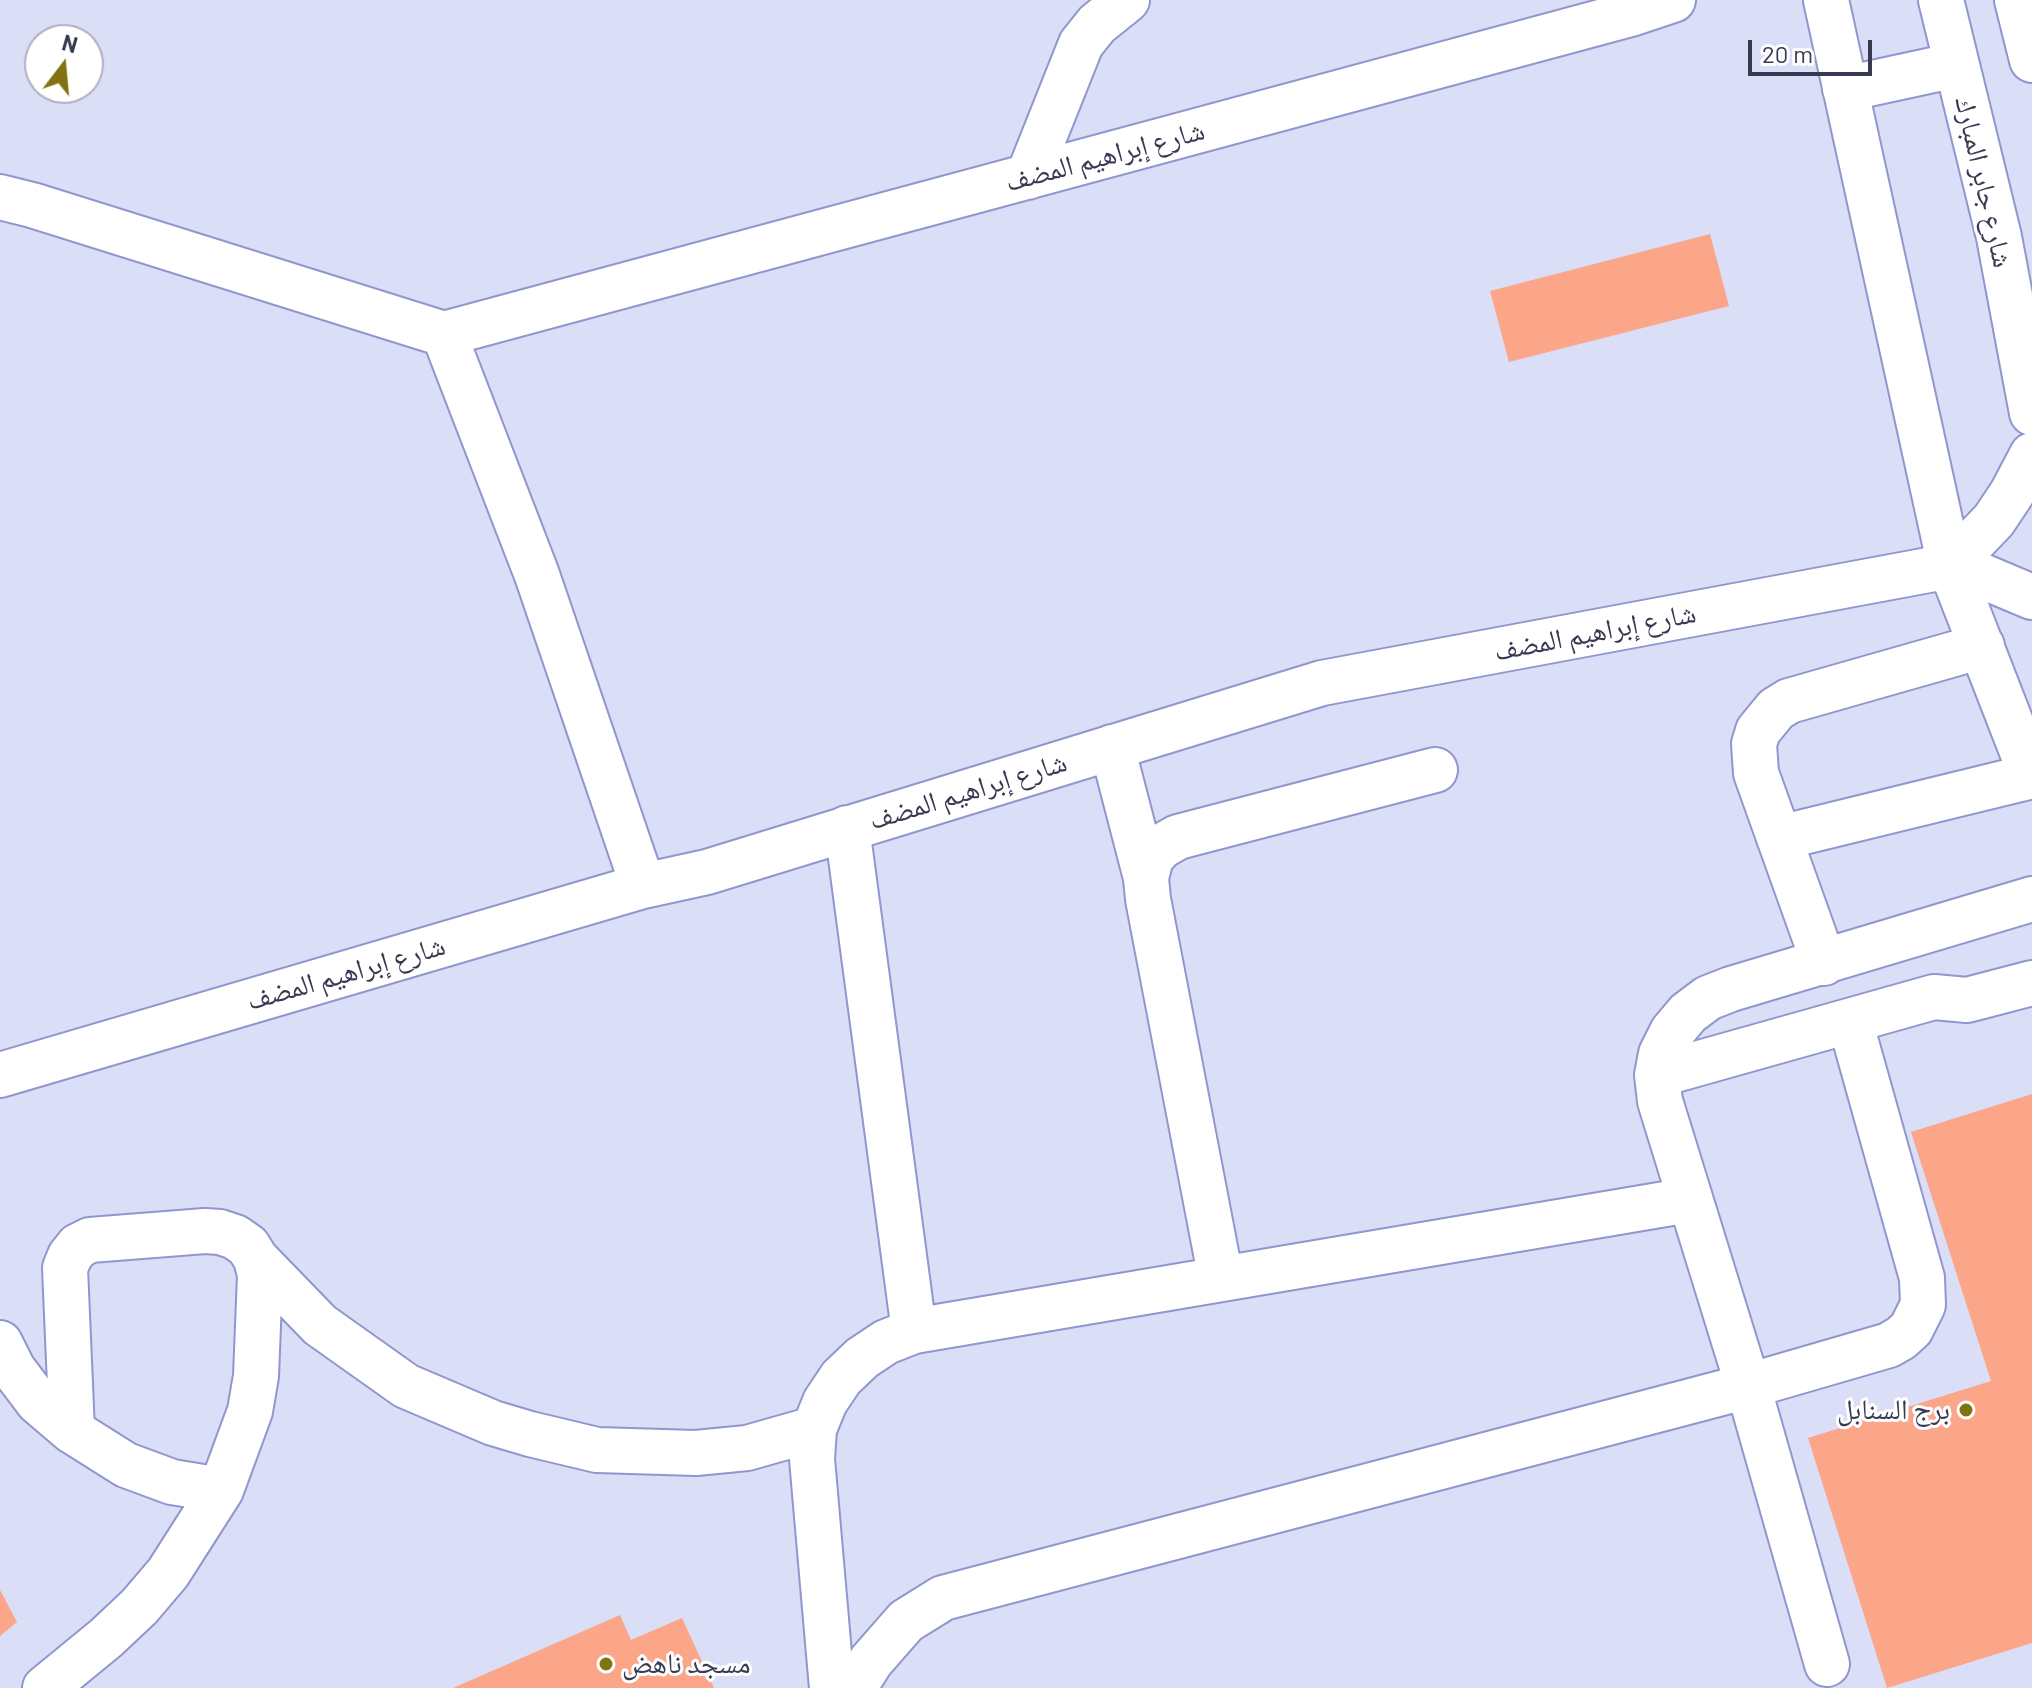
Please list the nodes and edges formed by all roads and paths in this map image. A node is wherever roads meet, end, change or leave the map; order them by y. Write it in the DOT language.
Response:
graph roads {
  1 [pos="1127,0"];
  2 [pos="1673,0"];
  3 [pos="1826,0"];
  4 [pos="1941,0"];
  5 [pos="2017,0"];
  6 [pos="2032,60"];
  7 [pos="1956,65"];
  8 [pos="1845,89"];
  9 [pos="1028,177"];
  10 [pos="0,197"];
  11 [pos="444,334"];
  12 [pos="2025,334"];
  13 [pos="2032,413"];
  14 [pos="2032,455"];
  15 [pos="1950,566"];
  16 [pos="2032,597"];
  17 [pos="1982,646"];
  18 [pos="1112,747"];
  19 [pos="1435,770"];
  20 [pos="2032,776"];
  21 [pos="847,828"];
  22 [pos="1779,838"];
  23 [pos="1146,878"];
  24 [pos="643,886"];
  25 [pos="2032,899"];
  26 [pos="2032,956"];
  27 [pos="1824,963"];
  28 [pos="2032,983"];
  29 [pos="1934,997"];
  30 [pos="1850,1021"];
  31 [pos="0,1075"];
  32 [pos="1657,1075"];
  33 [pos="1689,1200"];
  34 [pos="256,1259"];
  35 [pos="1221,1279"];
  36 [pos="914,1331"];
  37 [pos="0,1343"];
  38 [pos="1748,1386"];
  39 [pos="814,1429"];
  40 [pos="72,1431"];
  41 [pos="221,1490"];
  42 [pos="1827,1664"];
  43 [pos="45,1688"];
  44 [pos="832,1688"];
  45 [pos="854,1688"];
  1 -- 9 [label="street"];
  2 -- 9 [label="street, شارع إبراهيم المضف"];
  3 -- 8 [label="street"];
  4 -- 7 [label="street, شارع جابر المبارك"];
  5 -- 6 [label="street"];
  7 -- 8 [label="street"];
  7 -- 12 [label="street, شارع جابر المبارك"];
  8 -- 15 [label="street"];
  9 -- 11 [label="street, شارع إبراهيم المضف"];
  10 -- 11 [label="street"];
  11 -- 24 [label="street"];
  12 -- 13 [label="street, شارع جابر المبارك"];
  14 -- 15 [label="street"];
  15 -- 16 [label="street, شارع إبراهيم المضف"];
  15 -- 17 [label="street"];
  15 -- 18 [label="street, شارع إبراهيم المضف"];
  17 -- 20 [label="street"];
  17 -- 22 [label="street"];
  18 -- 21 [label="street, شارع إبراهيم المضف"];
  18 -- 23 [label="street"];
  19 -- 23 [label="street"];
  20 -- 22 [label="street"];
  21 -- 24 [label="street, شارع إبراهيم المضف"];
  21 -- 36 [label="street"];
  22 -- 27 [label="street"];
  23 -- 35 [label="street"];
  24 -- 31 [label="street, شارع إبراهيم المضف"];
  25 -- 27 [label="street"];
  26 -- 29 [label="street"];
  27 -- 32 [label="street"];
  28 -- 29 [label="street"];
  29 -- 30 [label="street"];
  30 -- 32 [label="street"];
  30 -- 38 [label="street"];
  32 -- 33 [label="street"];
  33 -- 35 [label="street"];
  33 -- 38 [label="street"];
  34 -- 39 [label="street"];
  34 -- 40 [label="street"];
  34 -- 41 [label="street"];
  35 -- 36 [label="street"];
  36 -- 39 [label="street"];
  37 -- 40 [label="street"];
  38 -- 42 [label="street"];
  38 -- 45 [label="street"];
  39 -- 44 [label="street"];
  40 -- 41 [label="street"];
  41 -- 43 [label="street"];
}
